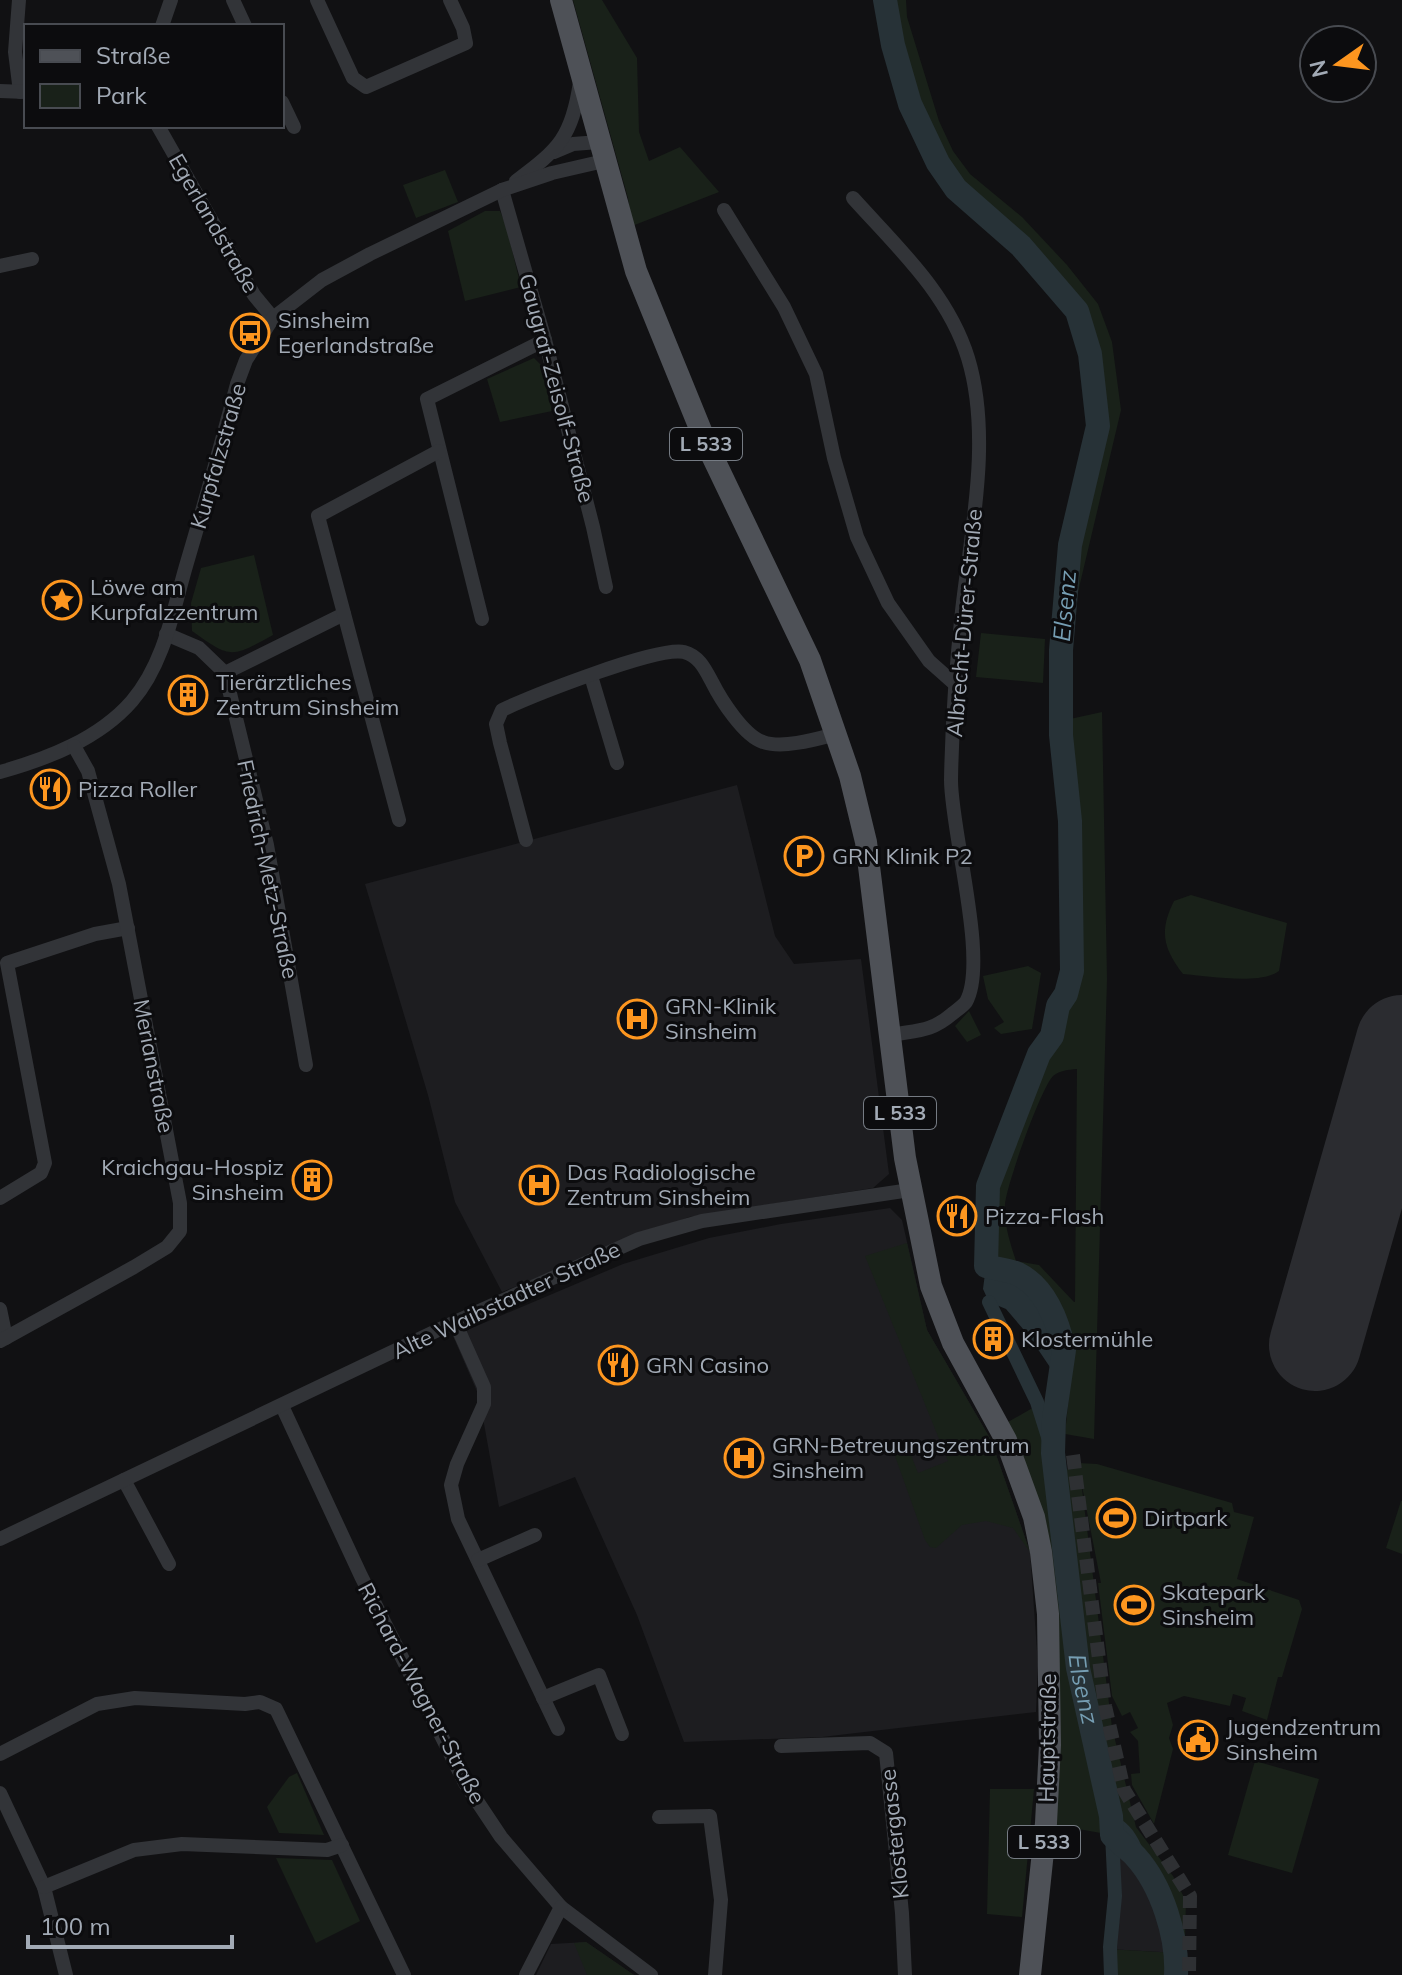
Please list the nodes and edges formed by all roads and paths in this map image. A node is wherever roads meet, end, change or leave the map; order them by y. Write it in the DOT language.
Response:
graph roads {
  1 [pos="19,0"];
  2 [pos="171,0"];
  3 [pos="233,0"];
  4 [pos="317,0"];
  5 [pos="450,0"];
  6 [pos="561,0"];
  7 [pos="163,24"];
  8 [pos="244,24"];
  9 [pos="581,75"];
  10 [pos="0,91"];
  11 [pos="23,92"];
  12 [pos="284,106"];
  13 [pos="294,127"];
  14 [pos="159,128"];
  15 [pos="554,152"];
  16 [pos="601,152"];
  17 [pos="502,190"];
  18 [pos="853,198"];
  19 [pos="724,210"];
  20 [pos="32,259"];
  21 [pos="0,266"];
  22 [pos="273,318"];
  23 [pos="545,340"];
  24 [pos="439,451"];
  25 [pos="606,587"];
  26 [pos="344,614"];
  27 [pos="482,619"];
  28 [pos="166,634"];
  29 [pos="225,673"];
  30 [pos="591,676"];
  31 [pos="956,685"];
  32 [pos="836,734"];
  33 [pos="74,746"];
  34 [pos="617,763"];
  35 [pos="0,772"];
  36 [pos="399,820"];
  37 [pos="526,840"];
  38 [pos="128,928"];
  39 [pos="891,1035"];
  40 [pos="306,1065"];
  41 [pos="910,1190"];
  42 [pos="0,1198"];
  43 [pos="0,1309"];
  44 [pos="455,1322"];
  45 [pos="3,1339"];
  46 [pos="282,1406"];
  47 [pos="124,1480"];
  48 [pos="535,1535"];
  49 [pos="0,1539"];
  50 [pos="478,1560"];
  51 [pos="169,1564"];
  52 [pos="543,1698"];
  53 [pos="558,1729"];
  54 [pos="622,1734"];
  55 [pos="781,1746"];
  56 [pos="0,1754"];
  57 [pos="0,1793"];
  58 [pos="659,1817"];
  59 [pos="342,1845"];
  60 [pos="44,1887"];
  61 [pos="561,1907"];
  62 [pos="66,1975"];
  63 [pos="404,1975"];
  64 [pos="526,1975"];
  65 [pos="651,1975"];
  66 [pos="715,1975"];
  67 [pos="905,1975"];
  68 [pos="1030,1975"];
  1 -- 11 [label="street"];
  2 -- 7 [label="street"];
  3 -- 8 [label="street"];
  4 -- 5 [label="street"];
  6 -- 9 [label="main road, L 533"];
  9 -- 15 [label="street, Kurpfalzstraße"];
  9 -- 16 [label="main road, L 533"];
  10 -- 11 [label="street"];
  12 -- 13 [label="street"];
  14 -- 22 [label="street, Egerlandstraße"];
  15 -- 16 [label="street, Kurpfalzstraße"];
  15 -- 17 [label="street, Kurpfalzstraße"];
  16 -- 17 [label="street, Kurpfalzstraße"];
  16 -- 32 [label="main road, L 533"];
  17 -- 22 [label="street, Kurpfalzstraße"];
  17 -- 23 [label="street, Gaugraf-Zeisolf-Straße"];
  18 -- 31 [label="street, Albrecht-Dürer-Straße"];
  19 -- 31 [label="street"];
  20 -- 21 [label="street"];
  22 -- 28 [label="street, Kurpfalzstraße"];
  23 -- 24 [label="street"];
  23 -- 25 [label="street, Gaugraf-Zeisolf-Straße"];
  24 -- 26 [label="street"];
  24 -- 27 [label="street"];
  26 -- 29 [label="street"];
  26 -- 36 [label="street"];
  28 -- 29 [label="street"];
  28 -- 33 [label="street, Kurpfalzstraße"];
  29 -- 40 [label="street, Friedrich-Metz-Straße"];
  30 -- 32 [label="street"];
  30 -- 34 [label="street"];
  30 -- 37 [label="street"];
  31 -- 39 [label="street, Albrecht-Dürer-Straße"];
  32 -- 39 [label="main road, L 533"];
  33 -- 35 [label="street, Kurpfalzstraße"];
  33 -- 38 [label="street, Merianstraße"];
  38 -- 42 [label="street"];
  38 -- 45 [label="street, Merianstraße"];
  39 -- 41 [label="main road, L 533"];
  41 -- 44 [label="street, Alte Waibstadter Straße"];
  41 -- 68 [label="main road, Hauptstraße / L 533"];
  43 -- 45 [label="street"];
  44 -- 46 [label="street, Alte Waibstadter Straße"];
  44 -- 50 [label="street"];
  46 -- 47 [label="street, Alte Waibstadter Straße"];
  46 -- 61 [label="street, Richard-Wagner-Straße"];
  47 -- 49 [label="street, Alte Waibstadter Straße"];
  47 -- 51 [label="street"];
  48 -- 50 [label="street"];
  50 -- 52 [label="street"];
  52 -- 53 [label="street"];
  52 -- 54 [label="street"];
  55 -- 67 [label="street, Klostergasse"];
  56 -- 59 [label="street"];
  57 -- 60 [label="street"];
  58 -- 66 [label="street"];
  59 -- 60 [label="street"];
  59 -- 63 [label="street"];
  60 -- 62 [label="street"];
  61 -- 64 [label="street"];
  61 -- 65 [label="street, Richard-Wagner-Straße"];
}
